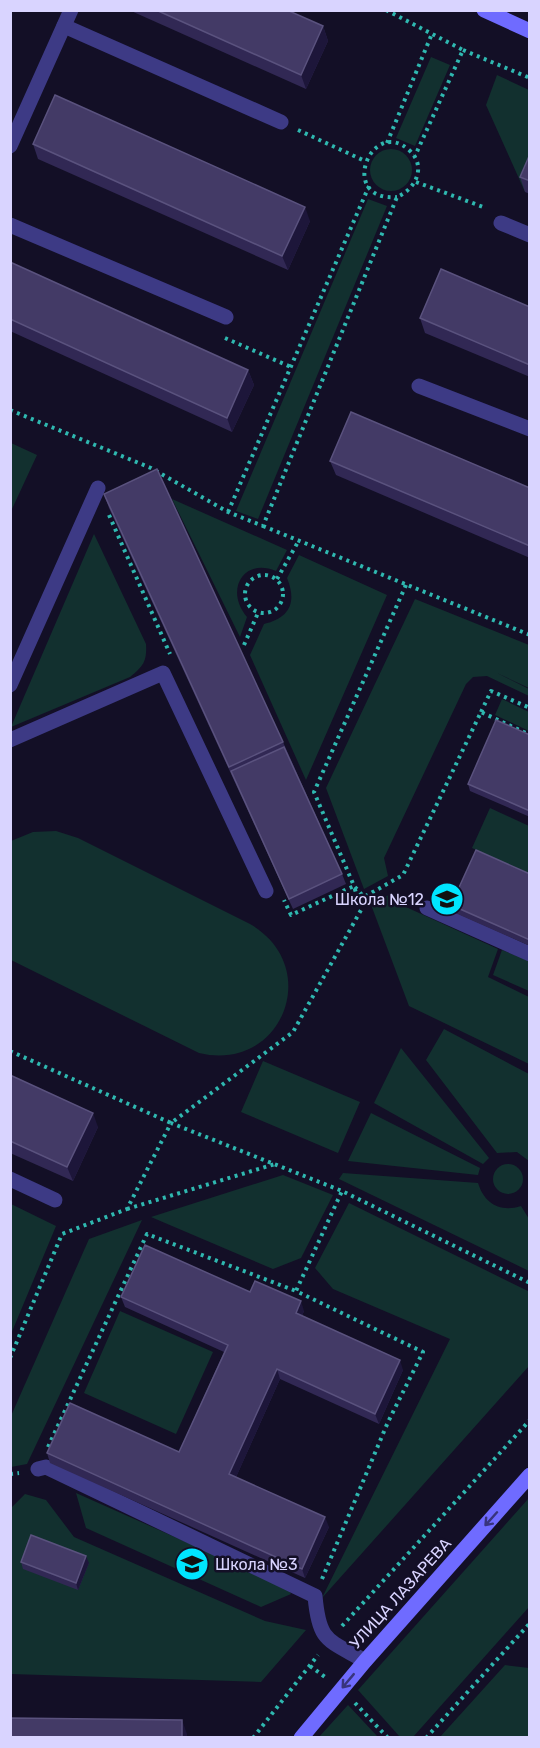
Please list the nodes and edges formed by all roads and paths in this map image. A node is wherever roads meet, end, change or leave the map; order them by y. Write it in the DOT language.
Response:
graph roads {
  1 [pos="71,10"];
  2 [pos="386,10"];
  3 [pos="483,10"];
  4 [pos="64,26"];
  5 [pos="530,31"];
  6 [pos="431,36"];
  7 [pos="463,50"];
  8 [pos="530,78"];
  9 [pos="281,122"];
  10 [pos="387,143"];
  11 [pos="10,146"];
  12 [pos="415,156"];
  13 [pos="365,161"];
  14 [pos="416,182"];
  15 [pos="369,186"];
  16 [pos="397,197"];
  17 [pos="501,223"];
  18 [pos="10,225"];
  19 [pos="530,235"];
  20 [pos="226,317"];
  21 [pos="419,386"];
  22 [pos="10,410"];
  23 [pos="530,429"];
  24 [pos="98,488"];
  25 [pos="228,512"];
  26 [pos="263,526"];
  27 [pos="298,542"];
  28 [pos="277,579"];
  29 [pos="406,585"];
  30 [pos="258,613"];
  31 [pos="530,635"];
  32 [pos="244,645"];
  33 [pos="173,662"];
  34 [pos="10,685"];
  35 [pos="530,708"];
  36 [pos="481,712"];
  37 [pos="530,735"];
  38 [pos="10,740"];
  39 [pos="266,891"];
  40 [pos="427,908"];
  41 [pos="530,954"];
  42 [pos="10,1051"];
  43 [pos="171,1123"];
  44 [pos="274,1164"];
  45 [pos="10,1179"];
  46 [pos="342,1191"];
  47 [pos="56,1200"];
  48 [pos="127,1209"];
  49 [pos="530,1283"];
  50 [pos="296,1291"];
  51 [pos="10,1358"];
  52 [pos="530,1420"];
  53 [pos="38,1469"];
  54 [pos="10,1474"];
  55 [pos="530,1475"];
  56 [pos="315,1596"];
  57 [pos="530,1623"];
  58 [pos="329,1640"];
  59 [pos="365,1660"];
  60 [pos="253,1737"];
  61 [pos="301,1737"];
  62 [pos="426,1737"];
  1 -- 4 [label="street"];
  2 -- 6 [label="path"];
  3 -- 5 [label="main road"];
  4 -- 9 [label="street"];
  4 -- 11 [label="street"];
  6 -- 7 [label="path"];
  6 -- 10 [label="path"];
  7 -- 8 [label="path"];
  7 -- 12 [label="path"];
  9 -- 13 [label="path"];
  10 -- 12 [label="path"];
  10 -- 13 [label="path"];
  12 -- 14 [label="path"];
  13 -- 15 [label="path"];
  14 -- 16 [label="path"];
  14 -- 17 [label="path"];
  15 -- 16 [label="path"];
  15 -- 25 [label="path"];
  16 -- 26 [label="path"];
  17 -- 19 [label="street"];
  18 -- 20 [label="street"];
  21 -- 23 [label="street"];
  22 -- 25 [label="path"];
  24 -- 33 [label="path"];
  24 -- 34 [label="street"];
  25 -- 26 [label="path"];
  26 -- 27 [label="path"];
  27 -- 28 [label="path"];
  27 -- 29 [label="path"];
  28 -- 30 [label="path"];
  28 -- 30 [label="path"];
  29 -- 31 [label="path"];
  29 -- 36 [label="path"];
  30 -- 32 [label="path"];
  35 -- 36 [label="path"];
  36 -- 37 [label="path"];
  38 -- 39 [label="street"];
  40 -- 41 [label="street"];
  42 -- 43 [label="path"];
  43 -- 44 [label="path"];
  43 -- 48 [label="path"];
  44 -- 46 [label="path"];
  44 -- 48 [label="path"];
  45 -- 47 [label="street"];
  46 -- 49 [label="path"];
  46 -- 50 [label="path"];
  48 -- 51 [label="path"];
  50 -- 53 [label="path"];
  50 -- 56 [label="path"];
  52 -- 58 [label="path"];
  53 -- 54 [label="path"];
  53 -- 56 [label="street"];
  55 -- 59 [label="main road, УЛИЦА ЛАЗАРЕВА, one-way"];
  56 -- 58 [label="street"];
  57 -- 62 [label="path"];
  58 -- 59 [label="street"];
  58 -- 60 [label="path"];
  59 -- 61 [label="main road, УЛИЦА ЛАЗАРЕВА, one-way"];
}
